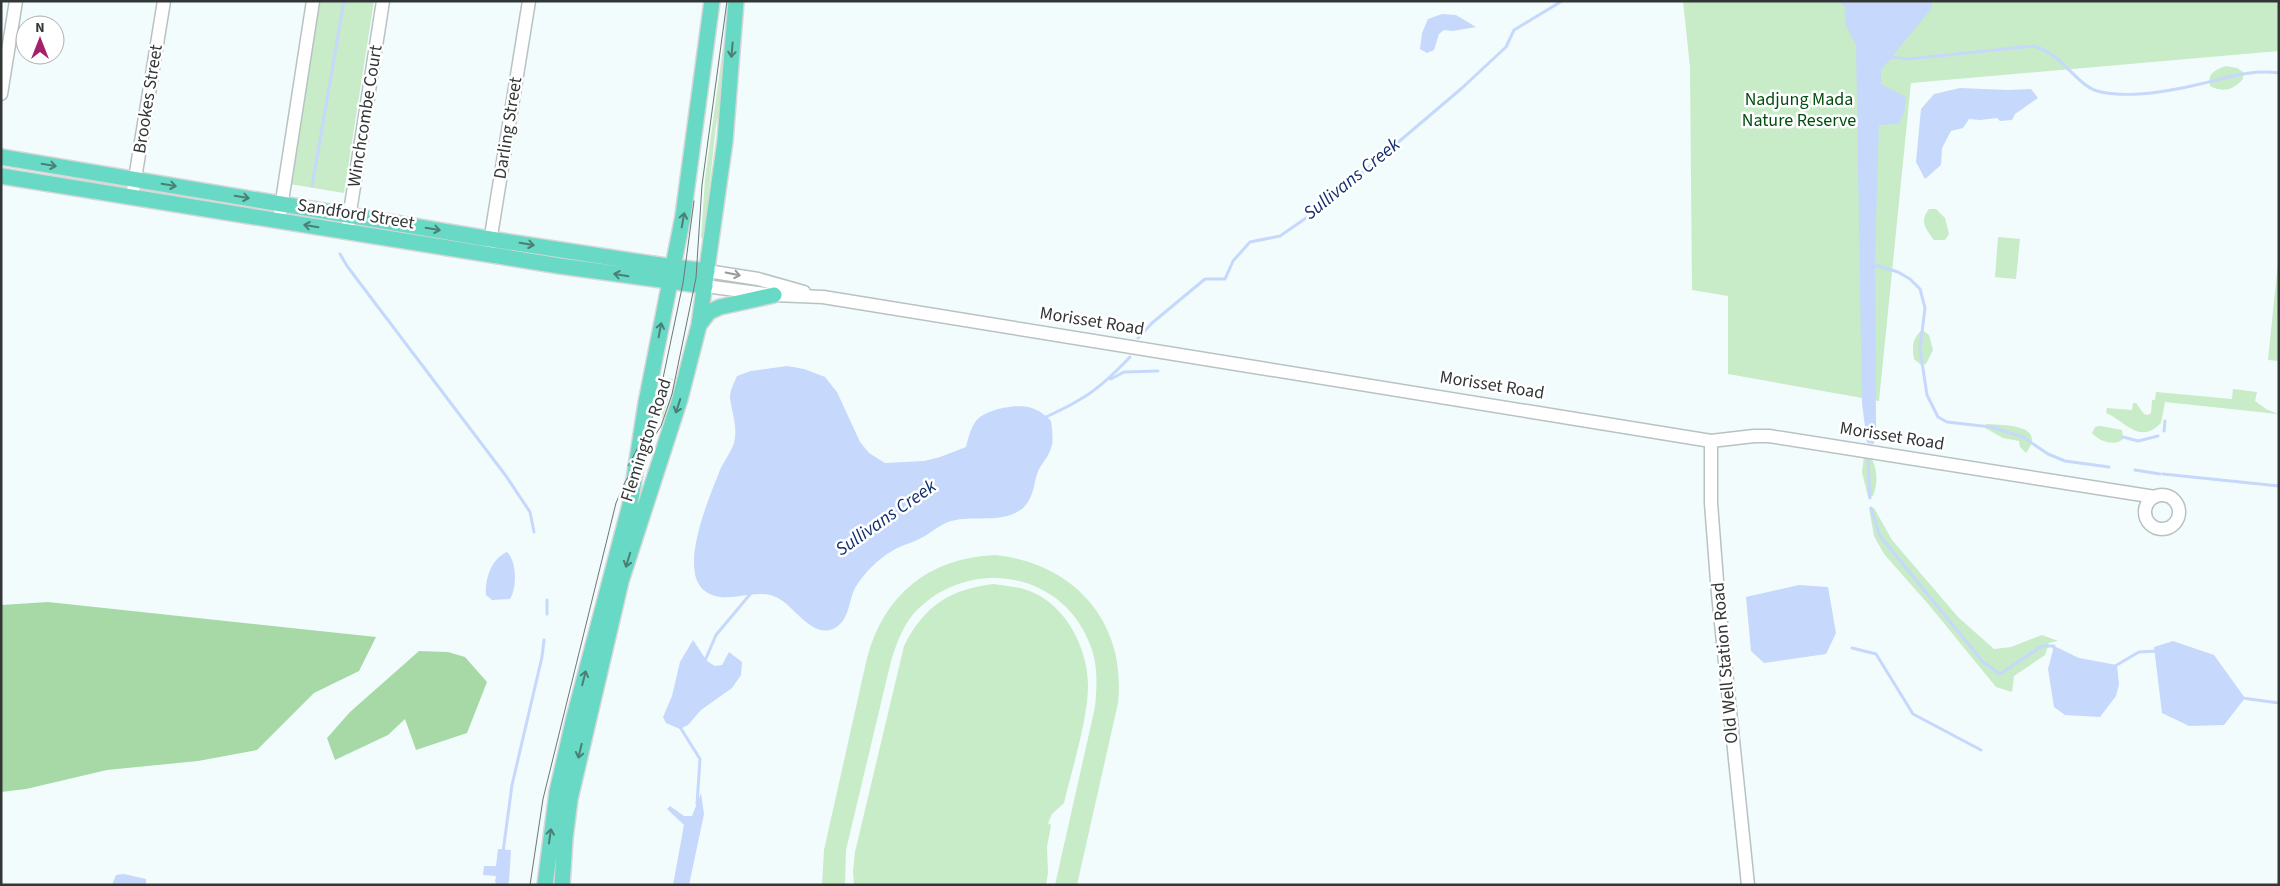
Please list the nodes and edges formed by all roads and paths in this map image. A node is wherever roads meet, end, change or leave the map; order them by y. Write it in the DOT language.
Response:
graph roads {
  1 [pos="16,1"];
  2 [pos="164,1"];
  3 [pos="312,1"];
  4 [pos="383,1"];
  5 [pos="529,1"];
  6 [pos="712,1"];
  7 [pos="736,1"];
  8 [pos="1,94"];
  9 [pos="1,157"];
  10 [pos="1,176"];
  11 [pos="135,179"];
  12 [pos="132,197"];
  13 [pos="281,204"];
  14 [pos="349,215"];
  15 [pos="278,220"];
  16 [pos="347,232"];
  17 [pos="490,239"];
  18 [pos="488,254"];
  19 [pos="671,275"];
  20 [pos="706,278"];
  21 [pos="774,295"];
  22 [pos="823,297"];
  23 [pos="699,325"];
  24 [pos="1711,441"];
  25 [pos="2156,496"];
  26 [pos="545,885"];
  27 [pos="562,885"];
  28 [pos="1748,885"];
  1 -- 8 [label="street"];
  2 -- 11 [label="street, Brookes Street"];
  3 -- 13 [label="street"];
  4 -- 14 [label="street, Winchcombe Court"];
  5 -- 17 [label="street, Darling Street"];
  19 -- 6 [label="main road, Flemington Road, one-way"];
  7 -- 20 [label="main road, Flemington Road, one-way"];
  9 -- 11 [label="main road, Sandford Street, one-way"];
  10 -- 12 [label="main road, Sandford Street"];
  11 -- 12 [label="street, Brookes Street"];
  11 -- 13 [label="main road, Sandford Street, one-way"];
  12 -- 15 [label="main road, Sandford Street"];
  13 -- 14 [label="main road, Sandford Street"];
  13 -- 15 [label="street"];
  14 -- 16 [label="street, Winchcombe Court"];
  14 -- 17 [label="main road, Sandford Street, one-way"];
  16 -- 15 [label="main road, Sandford Street, one-way"];
  16 -- 18 [label="main road, Sandford Street"];
  17 -- 18 [label="street, Darling Street"];
  17 -- 19 [label="main road, Sandford Street, one-way"];
  19 -- 18 [label="main road, Sandford Street, one-way"];
  19 -- 20 [label="main road, Sandford Street"];
  26 -- 19 [label="main road, Flemington Road, one-way"];
  20 -- 21 [label="street, Morisset Road"];
  20 -- 22 [label="street, Morisset Road, one-way"];
  20 -- 23 [label="main road, Flemington Road"];
  21 -- 22 [label="street, Morisset Road"];
  21 -- 23 [label="main road"];
  22 -- 24 [label="street, Morisset Road"];
  23 -- 27 [label="main road, Flemington Road, one-way"];
  24 -- 25 [label="street, Morisset Road"];
  24 -- 28 [label="street, Old Well Station Road"];
}
